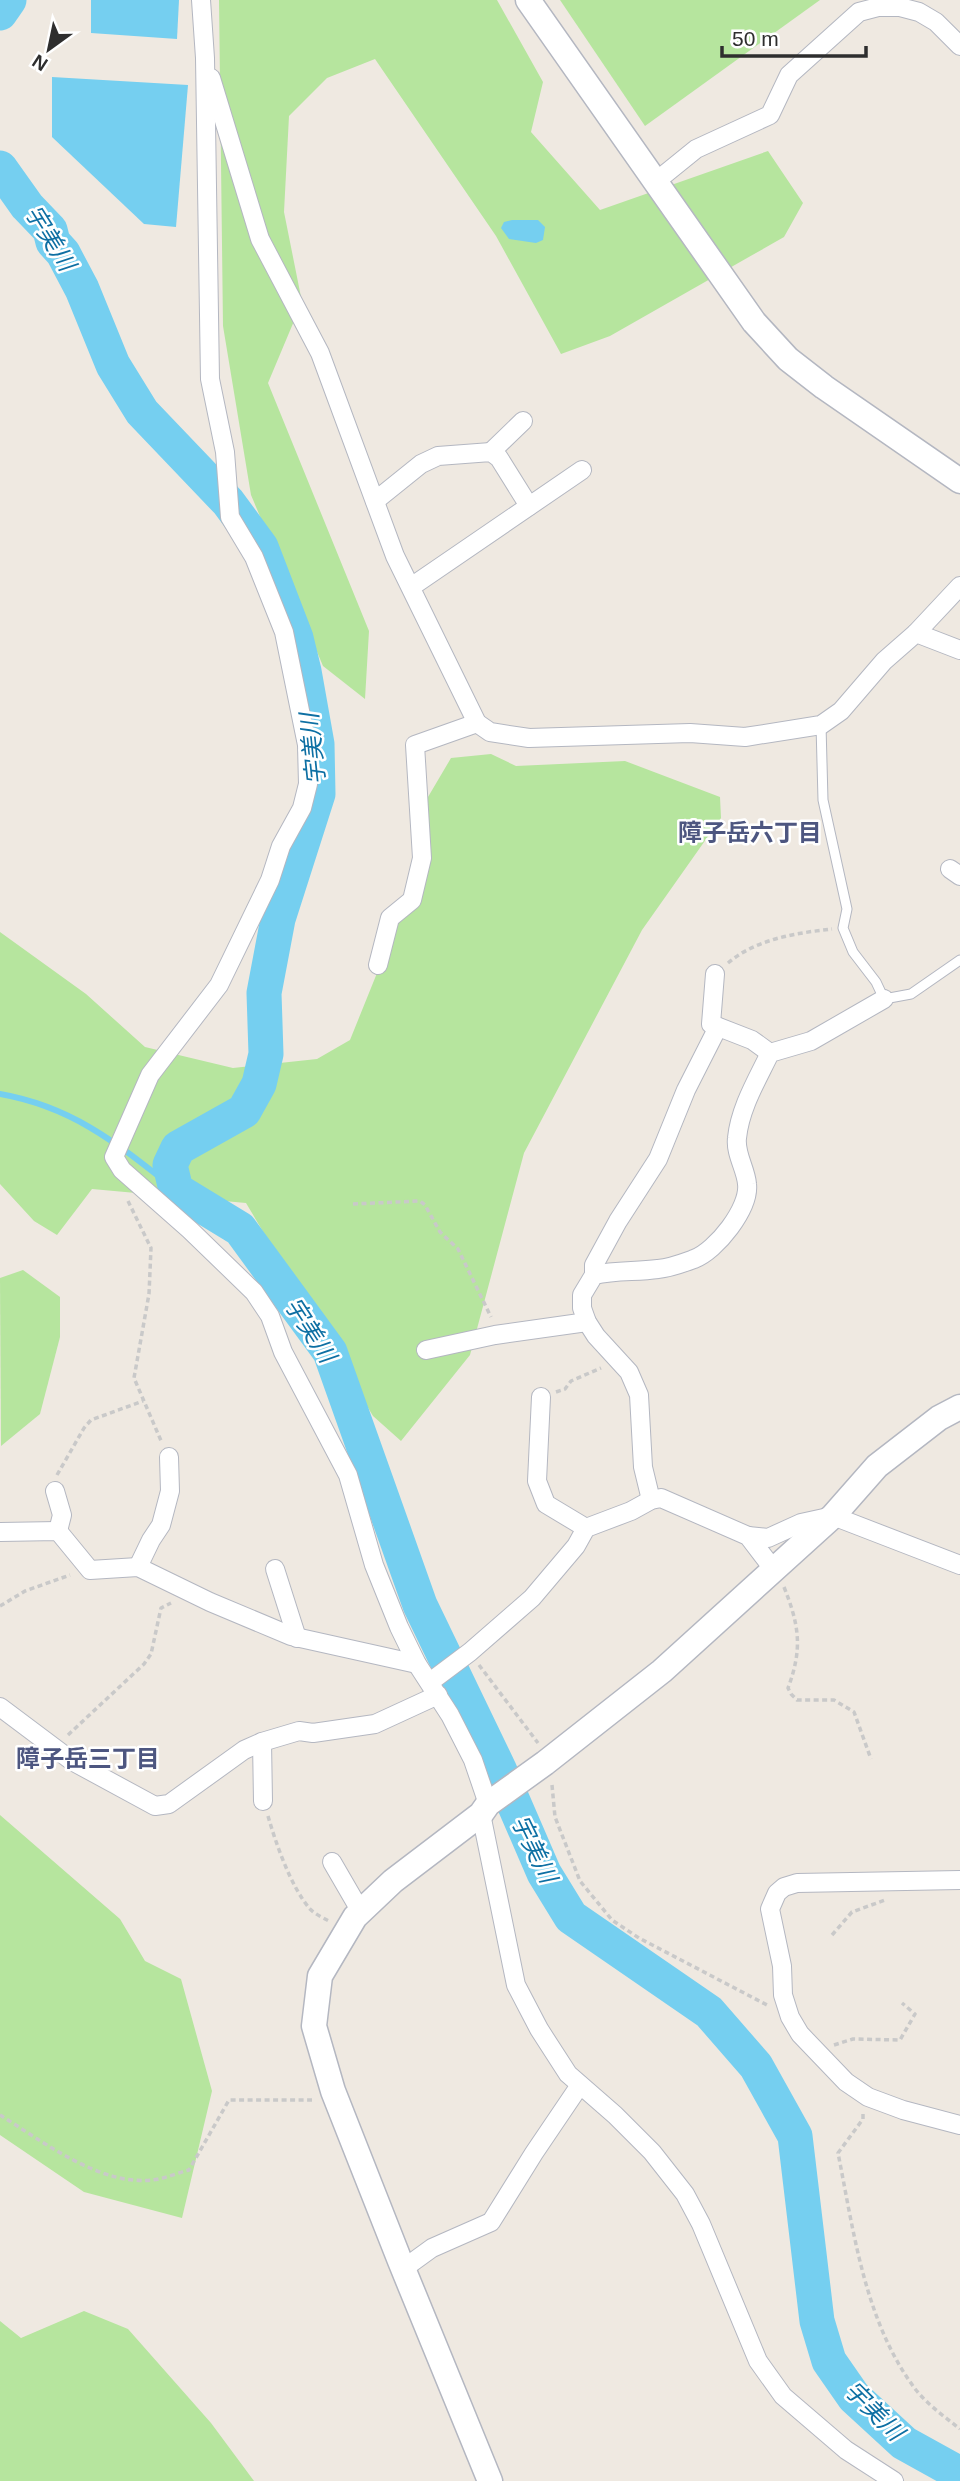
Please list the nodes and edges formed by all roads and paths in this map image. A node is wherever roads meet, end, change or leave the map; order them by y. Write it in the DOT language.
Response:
graph roads {
  1 [pos="201,0"];
  2 [pos="528,0"];
  3 [pos="960,46"];
  4 [pos="205,58"];
  5 [pos="654,183"];
  6 [pos="523,421"];
  7 [pos="491,452"];
  8 [pos="582,470"];
  9 [pos="960,481"];
  10 [pos="375,501"];
  11 [pos="528,506"];
  12 [pos="960,586"];
  13 [pos="411,587"];
  14 [pos="916,633"];
  15 [pos="960,650"];
  16 [pos="477,723"];
  17 [pos="821,725"];
  18 [pos="843,928"];
  19 [pos="960,960"];
  20 [pos="377,965"];
  21 [pos="715,974"];
  22 [pos="884,999"];
  23 [pos="718,1027"];
  24 [pos="769,1053"];
  25 [pos="122,1170"];
  26 [pos="353,1204"];
  27 [pos="594,1275"];
  28 [pos="587,1322"];
  29 [pos="500,1335"];
  30 [pos="426,1350"];
  31 [pos="618,1360"];
  32 [pos="541,1397"];
  33 [pos="143,1401"];
  34 [pos="960,1407"];
  35 [pos="169,1457"];
  36 [pos="55,1491"];
  37 [pos="651,1500"];
  38 [pos="833,1516"];
  39 [pos="586,1528"];
  40 [pos="58,1531"];
  41 [pos="0,1532"];
  42 [pos="748,1536"];
  43 [pos="960,1565"];
  44 [pos="138,1567"];
  45 [pos="88,1568"];
  46 [pos="275,1569"];
  47 [pos="774,1570"];
  48 [pos="188,1591"];
  49 [pos="0,1606"];
  50 [pos="297,1637"];
  51 [pos="467,1655"];
  52 [pos="417,1664"];
  53 [pos="435,1685"];
  54 [pos="0,1707"];
  55 [pos="262,1742"];
  56 [pos="53,1747"];
  57 [pos="871,1759"];
  58 [pos="547,1761"];
  59 [pos="263,1801"];
  60 [pos="488,1806"];
  61 [pos="332,1862"];
  62 [pos="960,1880"];
  63 [pos="888,1899"];
  64 [pos="361,1912"];
  65 [pos="346,1932"];
  66 [pos="832,1935"];
  67 [pos="902,2003"];
  68 [pos="788,2010"];
  69 [pos="816,2051"];
  70 [pos="580,2085"];
  71 [pos="333,2091"];
  72 [pos="864,2095"];
  73 [pos="0,2115"];
  74 [pos="960,2125"];
  75 [pos="403,2269"];
  76 [pos="960,2429"];
  77 [pos="490,2481"];
  78 [pos="894,2481"];
  1 -- 4 [label="street"];
  2 -- 5 [label="street"];
  3 -- 5 [label="street"];
  4 -- 10 [label="street"];
  4 -- 25 [label="street"];
  5 -- 9 [label="street"];
  6 -- 7 [label="street"];
  7 -- 10 [label="street"];
  7 -- 11 [label="street"];
  8 -- 11 [label="street"];
  10 -- 13 [label="street"];
  11 -- 13 [label="street"];
  12 -- 14 [label="street"];
  13 -- 16 [label="street"];
  14 -- 15 [label="street"];
  14 -- 17 [label="street"];
  16 -- 17 [label="street"];
  16 -- 20 [label="street"];
  17 -- 18 [label="lane"];
  18 -- 21 [label="path"];
  18 -- 22 [label="lane"];
  19 -- 22 [label="lane"];
  21 -- 23 [label="street"];
  22 -- 24 [label="street"];
  23 -- 24 [label="street"];
  23 -- 27 [label="street"];
  24 -- 27 [label="street"];
  25 -- 33 [label="path"];
  25 -- 52 [label="street"];
  26 -- 29 [label="path"];
  27 -- 28 [label="street"];
  28 -- 29 [label="street"];
  28 -- 31 [label="street"];
  29 -- 30 [label="street"];
  31 -- 32 [label="path"];
  31 -- 37 [label="street"];
  32 -- 39 [label="street"];
  33 -- 35 [label="path"];
  33 -- 36 [label="path"];
  34 -- 38 [label="street"];
  35 -- 44 [label="street"];
  36 -- 40 [label="street"];
  37 -- 39 [label="street"];
  37 -- 42 [label="street"];
  38 -- 42 [label="street"];
  38 -- 43 [label="street"];
  38 -- 47 [label="street"];
  39 -- 51 [label="street"];
  40 -- 41 [label="street"];
  40 -- 45 [label="street"];
  42 -- 47 [label="street"];
  44 -- 45 [label="street"];
  44 -- 48 [label="street"];
  45 -- 49 [label="path"];
  46 -- 50 [label="street"];
  47 -- 57 [label="path"];
  47 -- 58 [label="street"];
  48 -- 50 [label="street"];
  48 -- 56 [label="path"];
  50 -- 52 [label="street"];
  51 -- 53 [label="street"];
  51 -- 58 [label="path"];
  52 -- 53 [label="street"];
  53 -- 55 [label="street"];
  53 -- 60 [label="street"];
  54 -- 56 [label="street"];
  55 -- 56 [label="street"];
  55 -- 59 [label="street"];
  58 -- 60 [label="street"];
  58 -- 68 [label="path"];
  59 -- 65 [label="path"];
  60 -- 64 [label="street"];
  60 -- 70 [label="street"];
  61 -- 64 [label="street"];
  62 -- 68 [label="street"];
  63 -- 66 [label="path"];
  64 -- 65 [label="street"];
  65 -- 71 [label="street"];
  67 -- 69 [label="path"];
  68 -- 69 [label="street"];
  69 -- 72 [label="street"];
  70 -- 75 [label="street"];
  70 -- 78 [label="street"];
  71 -- 73 [label="path"];
  71 -- 75 [label="street"];
  72 -- 74 [label="street"];
  72 -- 76 [label="path"];
  75 -- 77 [label="street"];
}
